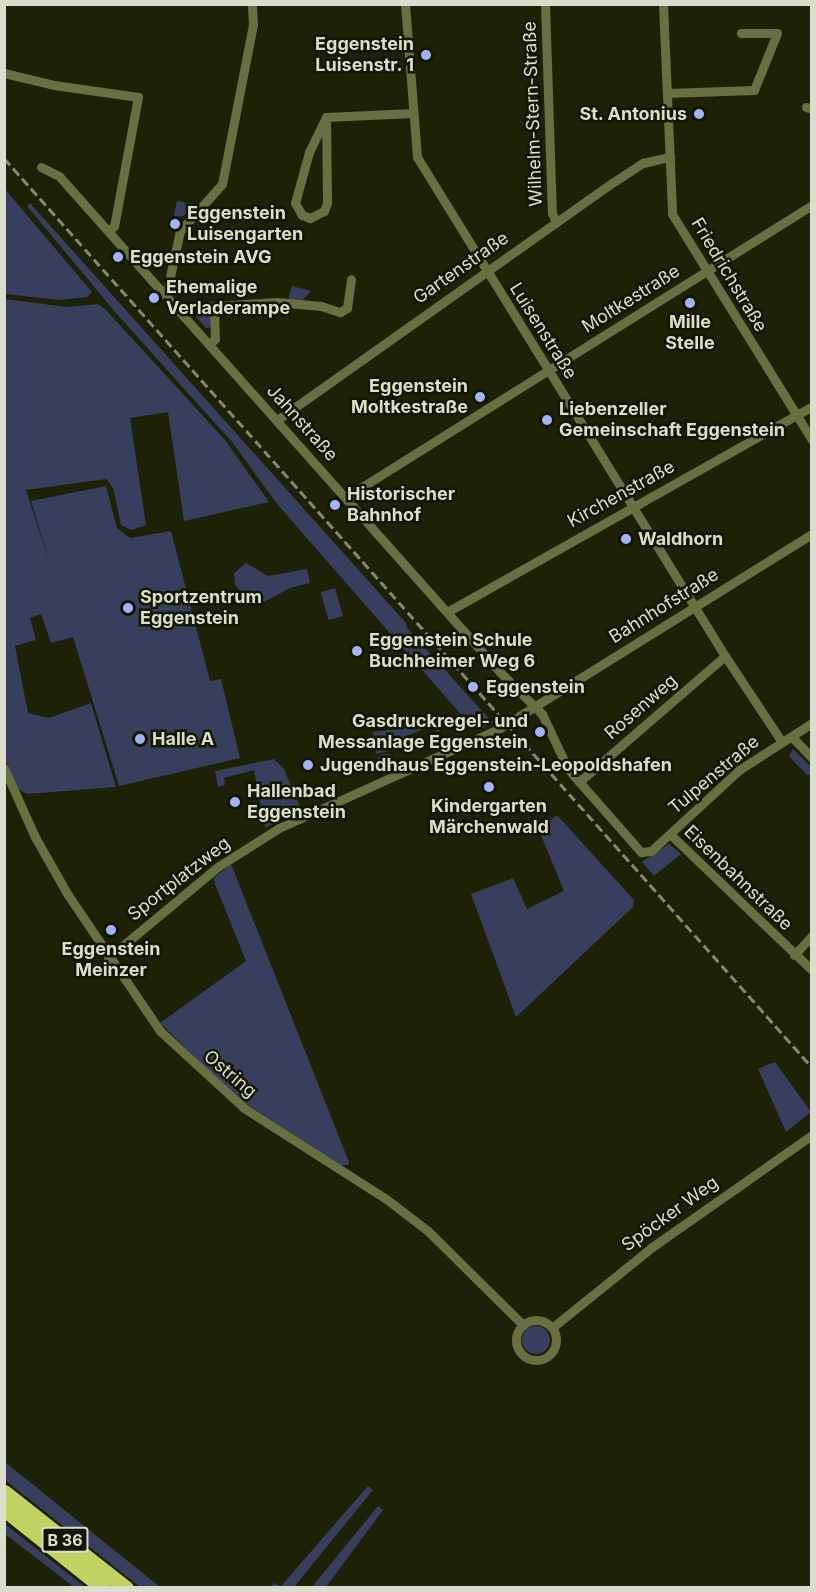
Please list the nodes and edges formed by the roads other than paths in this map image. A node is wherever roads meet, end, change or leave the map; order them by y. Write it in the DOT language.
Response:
graph roads {
  1 [pos="252,4"];
  2 [pos="405,4"];
  3 [pos="545,4"];
  4 [pos="663,4"];
  5 [pos="741,33"];
  6 [pos="4,73"];
  7 [pos="667,93"];
  8 [pos="413,113"];
  9 [pos="326,117"];
  10 [pos="670,157"];
  11 [pos="41,167"];
  12 [pos="812,205"];
  13 [pos="556,222"];
  14 [pos="109,231"];
  15 [pos="486,271"];
  16 [pos="707,272"];
  17 [pos="351,279"];
  18 [pos="166,295"];
  19 [pos="209,344"];
  20 [pos="548,371"];
  21 [pos="812,406"];
  22 [pos="796,415"];
  23 [pos="277,420"];
  24 [pos="812,440"];
  25 [pos="346,497"];
  26 [pos="633,506"];
  27 [pos="812,534"];
  28 [pos="695,606"];
  29 [pos="447,612"];
  30 [pos="725,656"];
  31 [pos="535,706"];
  32 [pos="812,723"];
  33 [pos="792,737"];
  34 [pos="782,742"];
  35 [pos="812,758"];
  36 [pos="4,768"];
  37 [pos="579,782"];
  38 [pos="670,834"];
  39 [pos="812,936"];
  40 [pos="794,955"];
  41 [pos="108,958"];
  42 [pos="812,970"];
  43 [pos="812,1135"];
  44 [pos="523,1325"];
  45 [pos="552,1327"];
  46 [pos="4,1492"];
  47 [pos="4,1509"];
  48 [pos="103,1587"];
  49 [pos="126,1587"];
  1 -- 18 [label="street"];
  2 -- 8 [label="street, Luisenstraße"];
  3 -- 13 [label="street, Wilhelm-Stern-Straße"];
  4 -- 7 [label="street, Friedrichstraße"];
  5 -- 7 [label="street"];
  6 -- 14 [label="street"];
  7 -- 10 [label="street, Friedrichstraße"];
  8 -- 9 [label="street"];
  8 -- 15 [label="street, Luisenstraße"];
  9 -- 9 [label="street"];
  10 -- 13 [label="street, Gartenstraße"];
  10 -- 16 [label="street, Friedrichstraße"];
  11 -- 14 [label="street, Jahnstraße"];
  12 -- 16 [label="street, Moltkestraße"];
  13 -- 15 [label="street, Gartenstraße"];
  14 -- 18 [label="street, Jahnstraße"];
  15 -- 20 [label="street, Luisenstraße"];
  15 -- 23 [label="street, Gartenstraße"];
  16 -- 20 [label="street, Moltkestraße"];
  16 -- 22 [label="street, Friedrichstraße"];
  17 -- 19 [label="street"];
  18 -- 19 [label="street, Jahnstraße"];
  19 -- 23 [label="street, Jahnstraße"];
  20 -- 25 [label="street, Moltkestraße"];
  20 -- 26 [label="street, Luisenstraße"];
  21 -- 22 [label="street, Kirchenstraße"];
  22 -- 24 [label="street, Friedrichstraße"];
  22 -- 26 [label="street, Kirchenstraße"];
  23 -- 25 [label="street, Jahnstraße"];
  25 -- 29 [label="street, Jahnstraße"];
  26 -- 28 [label="street, Luisenstraße"];
  26 -- 29 [label="street, Kirchenstraße"];
  27 -- 28 [label="street, Bahnhofstraße"];
  28 -- 30 [label="street, Luisenstraße"];
  28 -- 31 [label="street, Bahnhofstraße"];
  29 -- 31 [label="street, Jahnstraße"];
  30 -- 34 [label="street, Luisenstraße"];
  30 -- 37 [label="street, Rosenweg"];
  31 -- 37 [label="street, Eisenbahnstraße"];
  31 -- 41 [label="street, Sportplatzweg"];
  32 -- 33 [label="street, Tulpenstraße"];
  33 -- 34 [label="street, Tulpenstraße"];
  33 -- 35 [label="street"];
  34 -- 38 [label="street, Tulpenstraße"];
  36 -- 41 [label="street, Ostring"];
  37 -- 38 [label="street, Eisenbahnstraße"];
  38 -- 40 [label="street, Eisenbahnstraße"];
  39 -- 40 [label="street"];
  40 -- 42 [label="street, Eisenbahnstraße"];
  41 -- 44 [label="street, Ostring"];
  43 -- 45 [label="street, Spöcker Weg"];
  44 -- 45 [label="street"];
  44 -- 45 [label="street"];
  46 -- 49 [label="highway, B 36"];
  47 -- 48 [label="highway, B 36"];
}
